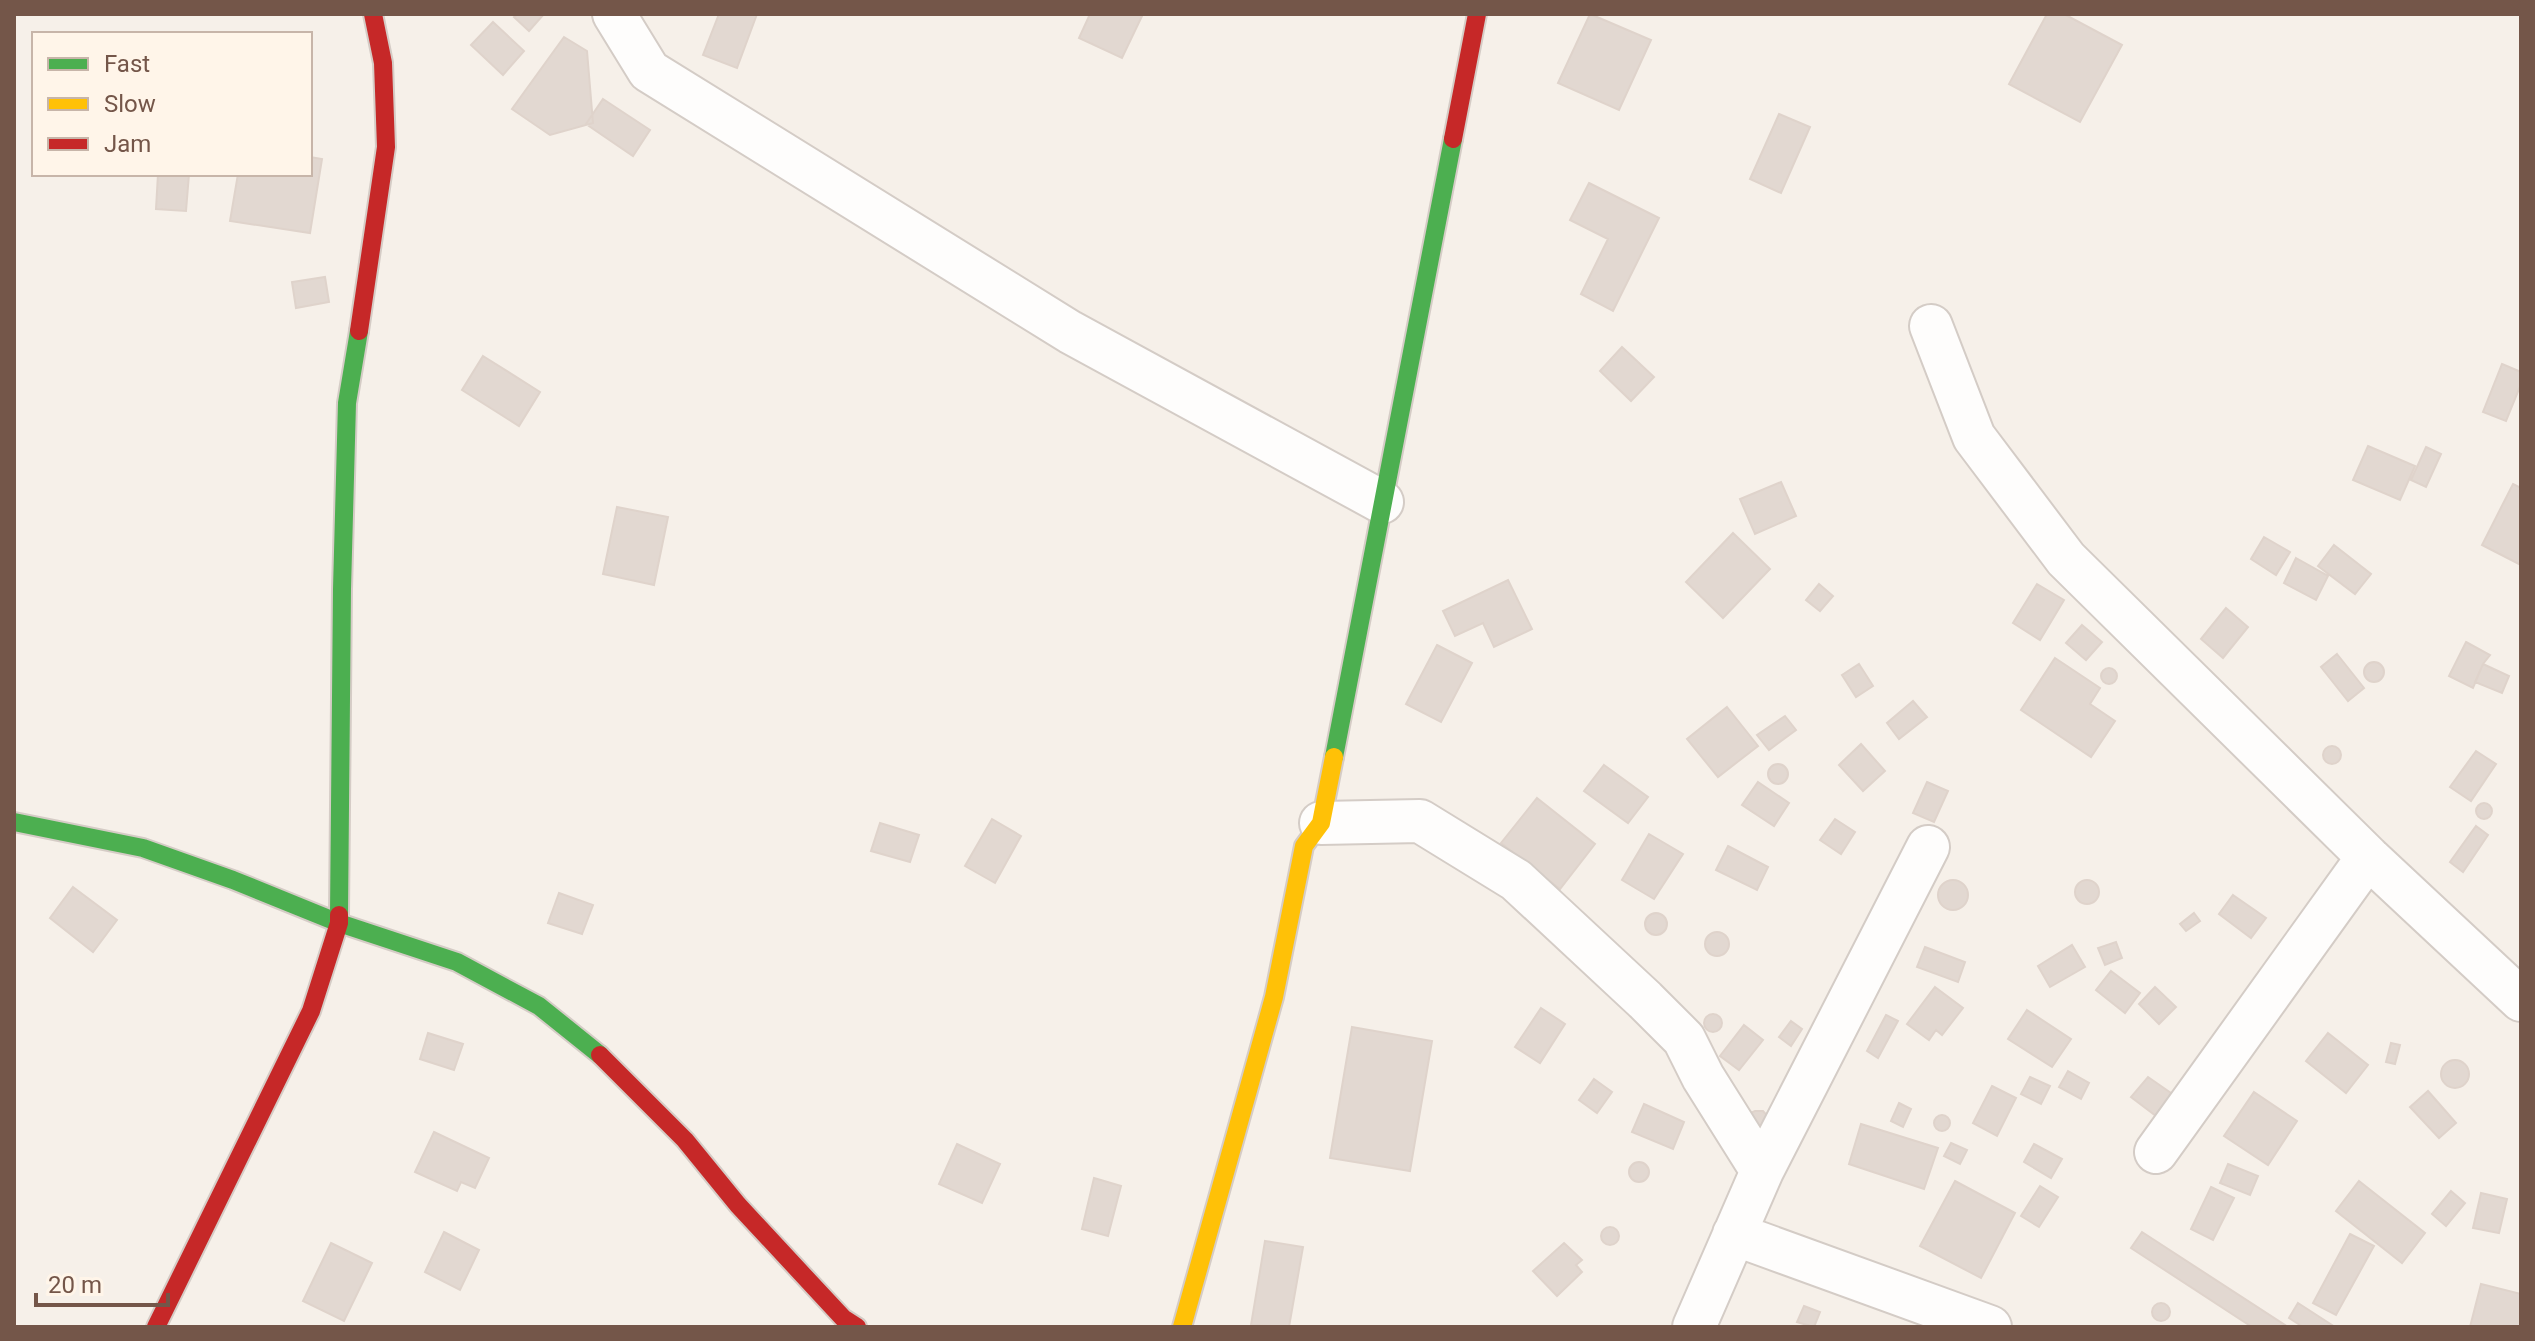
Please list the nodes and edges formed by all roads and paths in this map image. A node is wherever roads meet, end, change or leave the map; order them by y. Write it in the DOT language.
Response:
graph roads {
  1 [pos="373,14"];
  2 [pos="614,14"];
  3 [pos="1477,14"];
  4 [pos="1931,326"];
  5 [pos="1382,502"];
  6 [pos="14,822"];
  7 [pos="1321,823"];
  8 [pos="1928,847"];
  9 [pos="2368,857"];
  10 [pos="339,923"];
  11 [pos="2521,1000"];
  12 [pos="2156,1152"];
  13 [pos="1762,1171"];
  14 [pos="1734,1234"];
  15 [pos="156,1327"];
  16 [pos="857,1327"];
  17 [pos="1182,1327"];
  18 [pos="1694,1327"];
  19 [pos="1990,1327"];
  1 -- 10 [label="street"];
  2 -- 5 [label="street"];
  3 -- 5 [label="street"];
  4 -- 9 [label="street"];
  5 -- 7 [label="street"];
  6 -- 10 [label="street"];
  7 -- 13 [label="street"];
  7 -- 17 [label="street"];
  8 -- 13 [label="street"];
  9 -- 11 [label="street"];
  9 -- 12 [label="street"];
  10 -- 15 [label="street"];
  10 -- 16 [label="street"];
  13 -- 14 [label="street"];
  14 -- 18 [label="street"];
  14 -- 19 [label="street"];
}
